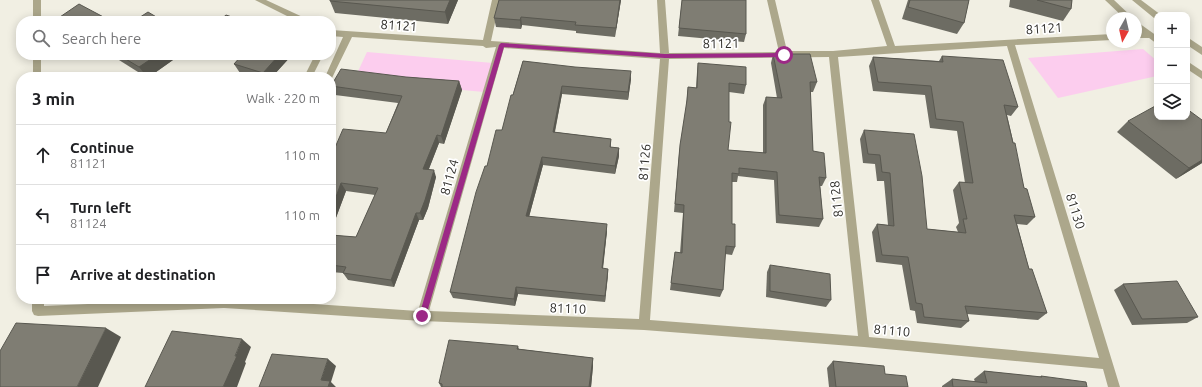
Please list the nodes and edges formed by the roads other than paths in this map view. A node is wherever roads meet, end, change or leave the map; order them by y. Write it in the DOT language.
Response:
graph roads {
  1 [pos="37,0"];
  2 [pos="259,0"];
  3 [pos="496,0"];
  4 [pos="661,0"];
  5 [pos="770,0"];
  6 [pos="876,0"];
  7 [pos="1109,0"];
  8 [pos="1136,0"];
  9 [pos="1122,12"];
  10 [pos="1154,14"];
  11 [pos="37,16"];
  12 [pos="293,16"];
  13 [pos="1142,29"];
  14 [pos="336,33"];
  15 [pos="349,34"];
  16 [pos="1142,35"];
  17 [pos="1149,35"];
  18 [pos="1106,37"];
  19 [pos="1154,39"];
  20 [pos="1190,42"];
  21 [pos="1010,43"];
  22 [pos="486,45"];
  23 [pos="501,45"];
  24 [pos="892,49"];
  25 [pos="1202,52"];
  26 [pos="834,54"];
  27 [pos="784,55"];
  28 [pos="665,56"];
  29 [pos="37,60"];
  30 [pos="316,60"];
  31 [pos="1190,66"];
  32 [pos="38,72"];
  33 [pos="310,72"];
  34 [pos="331,72"];
  35 [pos="1202,76"];
  36 [pos="38,304"];
  37 [pos="162,304"];
  38 [pos="264,304"];
  39 [pos="422,316"];
  40 [pos="644,325"];
  41 [pos="864,342"];
  42 [pos="1107,364"];
  43 [pos="1114,387"];
  1 -- 11 [label="street"];
  2 -- 12 [label="street"];
  3 -- 22 [label="street"];
  4 -- 28 [label="street, 81126"];
  5 -- 27 [label="street"];
  6 -- 24 [label="street"];
  7 -- 9 [label="street"];
  8 -- 10 [label="street"];
  13 -- 17 [label="street"];
  14 -- 15 [label="street, 81121"];
  15 -- 22 [label="street, 81121"];
  15 -- 34 [label="street"];
  16 -- 17 [label="street"];
  17 -- 19 [label="street"];
  18 -- 21 [label="street, 81121"];
  20 -- 25 [label="street"];
  21 -- 24 [label="street, 81121"];
  21 -- 42 [label="street, 81130"];
  22 -- 23 [label="street, 81121"];
  23 -- 28 [label="street, 81121"];
  23 -- 39 [label="street, 81124"];
  24 -- 26 [label="street, 81121"];
  26 -- 27 [label="street, 81121"];
  26 -- 41 [label="street, 81128"];
  27 -- 28 [label="street, 81121"];
  28 -- 40 [label="street, 81126"];
  29 -- 32 [label="street"];
  30 -- 33 [label="street"];
  31 -- 35 [label="street"];
  36 -- 37 [label="street, 81110"];
  38 -- 39 [label="street, 81110"];
  39 -- 40 [label="street, 81110"];
  40 -- 41 [label="street, 81110"];
  41 -- 42 [label="street, 81110"];
  42 -- 43 [label="street, 81130"];
}
